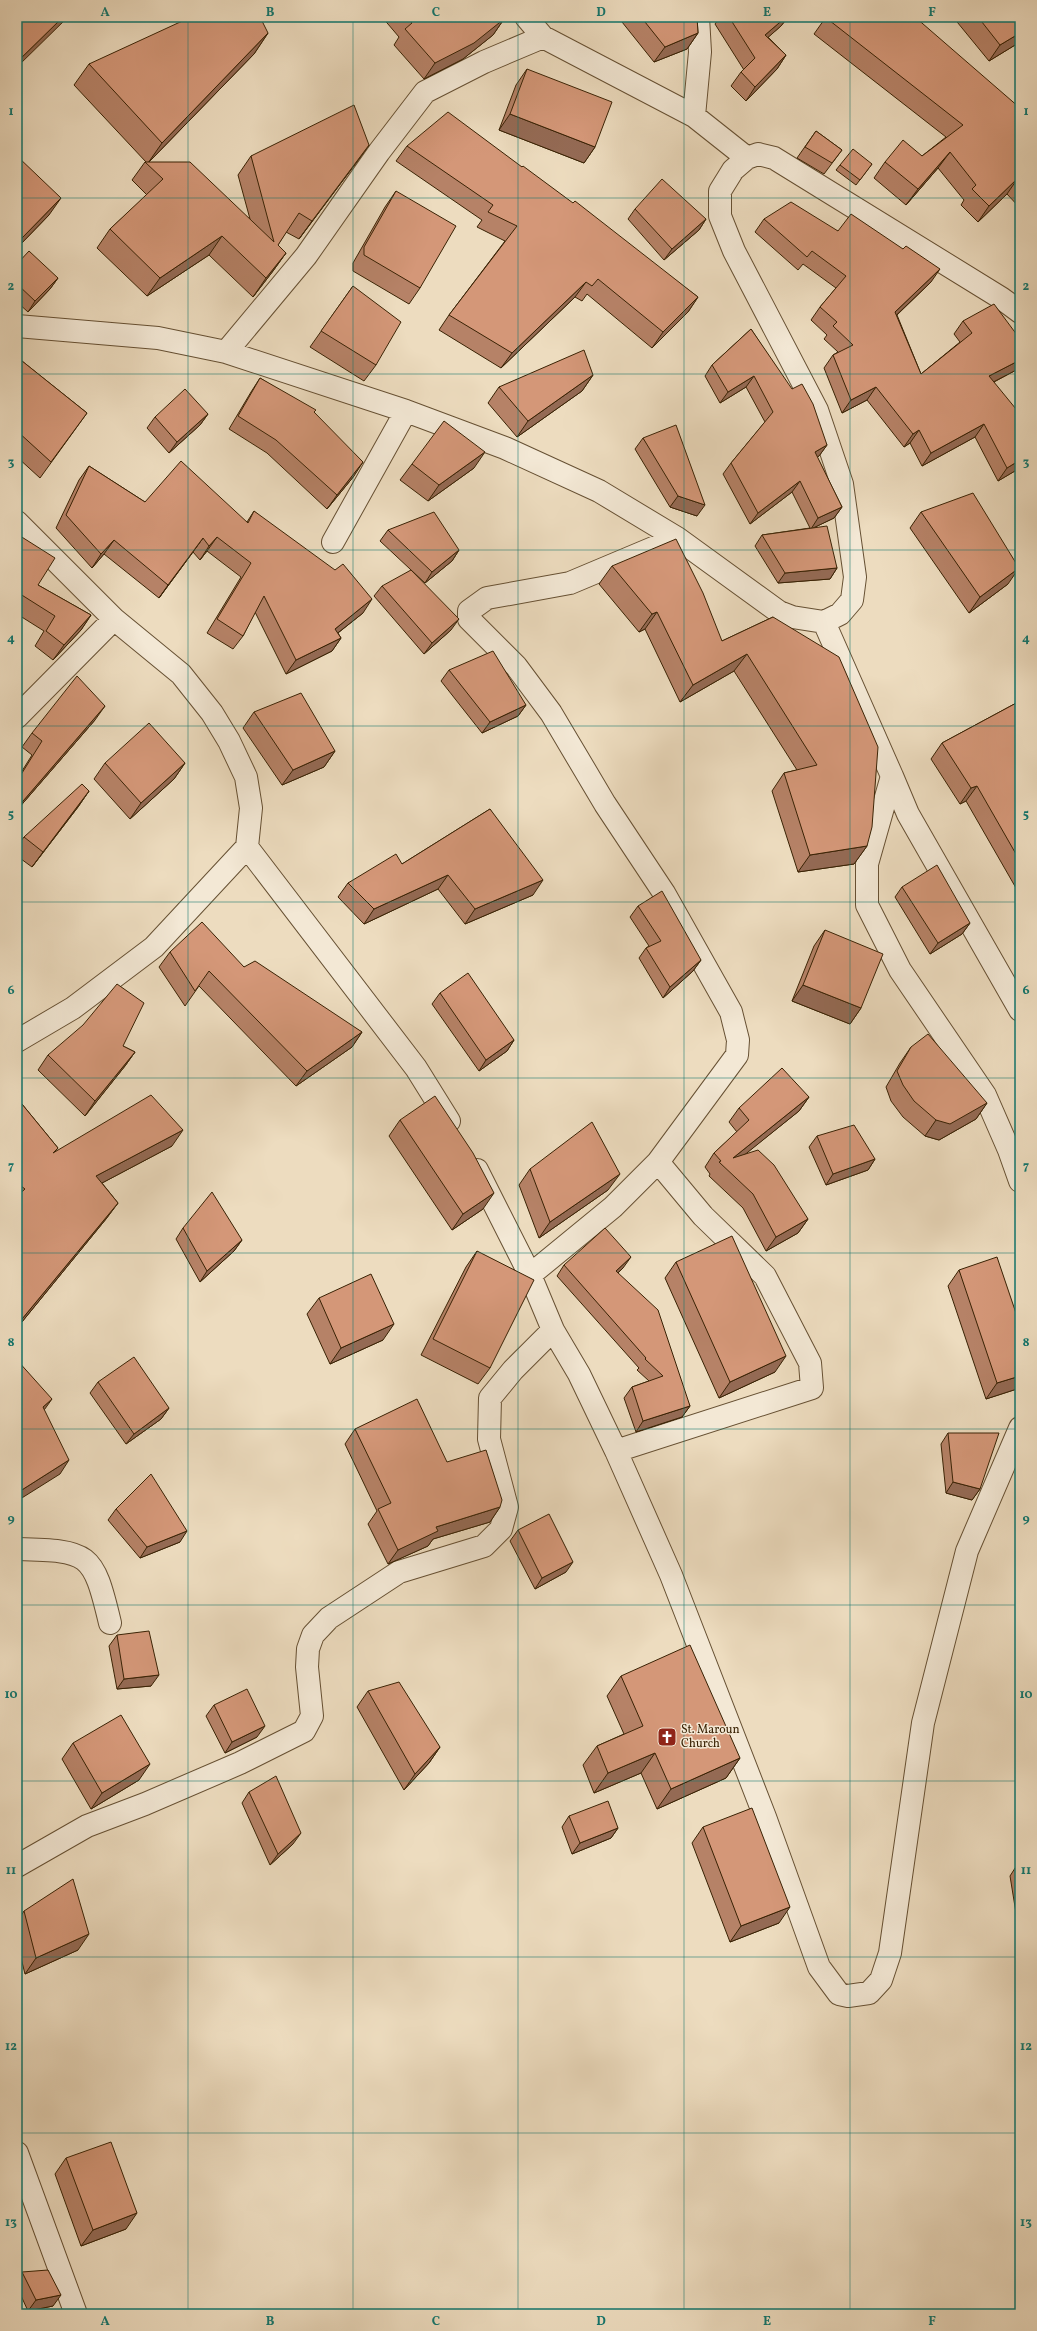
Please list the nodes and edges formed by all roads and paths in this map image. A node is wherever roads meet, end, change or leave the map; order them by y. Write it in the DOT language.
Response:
graph roads {
  1 [pos="526,17"];
  2 [pos="698,17"];
  3 [pos="543,37"];
  4 [pos="694,116"];
  5 [pos="747,158"];
  6 [pos="1020,312"];
  7 [pos="17,326"];
  8 [pos="226,352"];
  9 [pos="406,411"];
  10 [pos="17,522"];
  11 [pos="677,538"];
  12 [pos="333,542"];
  13 [pos="114,619"];
  14 [pos="824,622"];
  15 [pos="17,717"];
  16 [pos="892,776"];
  17 [pos="247,847"];
  18 [pos="1020,1010"];
  19 [pos="17,1041"];
  20 [pos="658,1162"];
  21 [pos="1020,1181"];
  22 [pos="530,1275"];
  23 [pos="552,1330"];
  24 [pos="1020,1428"];
  25 [pos="616,1451"];
  26 [pos="17,1549"];
  27 [pos="110,1623"];
  28 [pos="17,1866"];
  29 [pos="17,2153"];
  30 [pos="76,2314"];
  1 -- 3 [label="street"];
  2 -- 4 [label="street"];
  3 -- 4 [label="street"];
  3 -- 8 [label="street"];
  4 -- 5 [label="street"];
  5 -- 6 [label="street"];
  5 -- 14 [label="street"];
  7 -- 8 [label="street"];
  8 -- 9 [label="street"];
  9 -- 11 [label="street"];
  9 -- 12 [label="street"];
  10 -- 13 [label="street"];
  11 -- 14 [label="street"];
  11 -- 20 [label="street"];
  13 -- 15 [label="street"];
  13 -- 17 [label="street"];
  14 -- 16 [label="street"];
  16 -- 18 [label="street"];
  16 -- 21 [label="street"];
  17 -- 19 [label="street"];
  17 -- 22 [label="street"];
  20 -- 22 [label="street"];
  20 -- 25 [label="street"];
  22 -- 23 [label="street"];
  23 -- 25 [label="street"];
  23 -- 28 [label="street"];
  24 -- 25 [label="street"];
  26 -- 27 [label="street"];
  29 -- 30 [label="street"];
}
